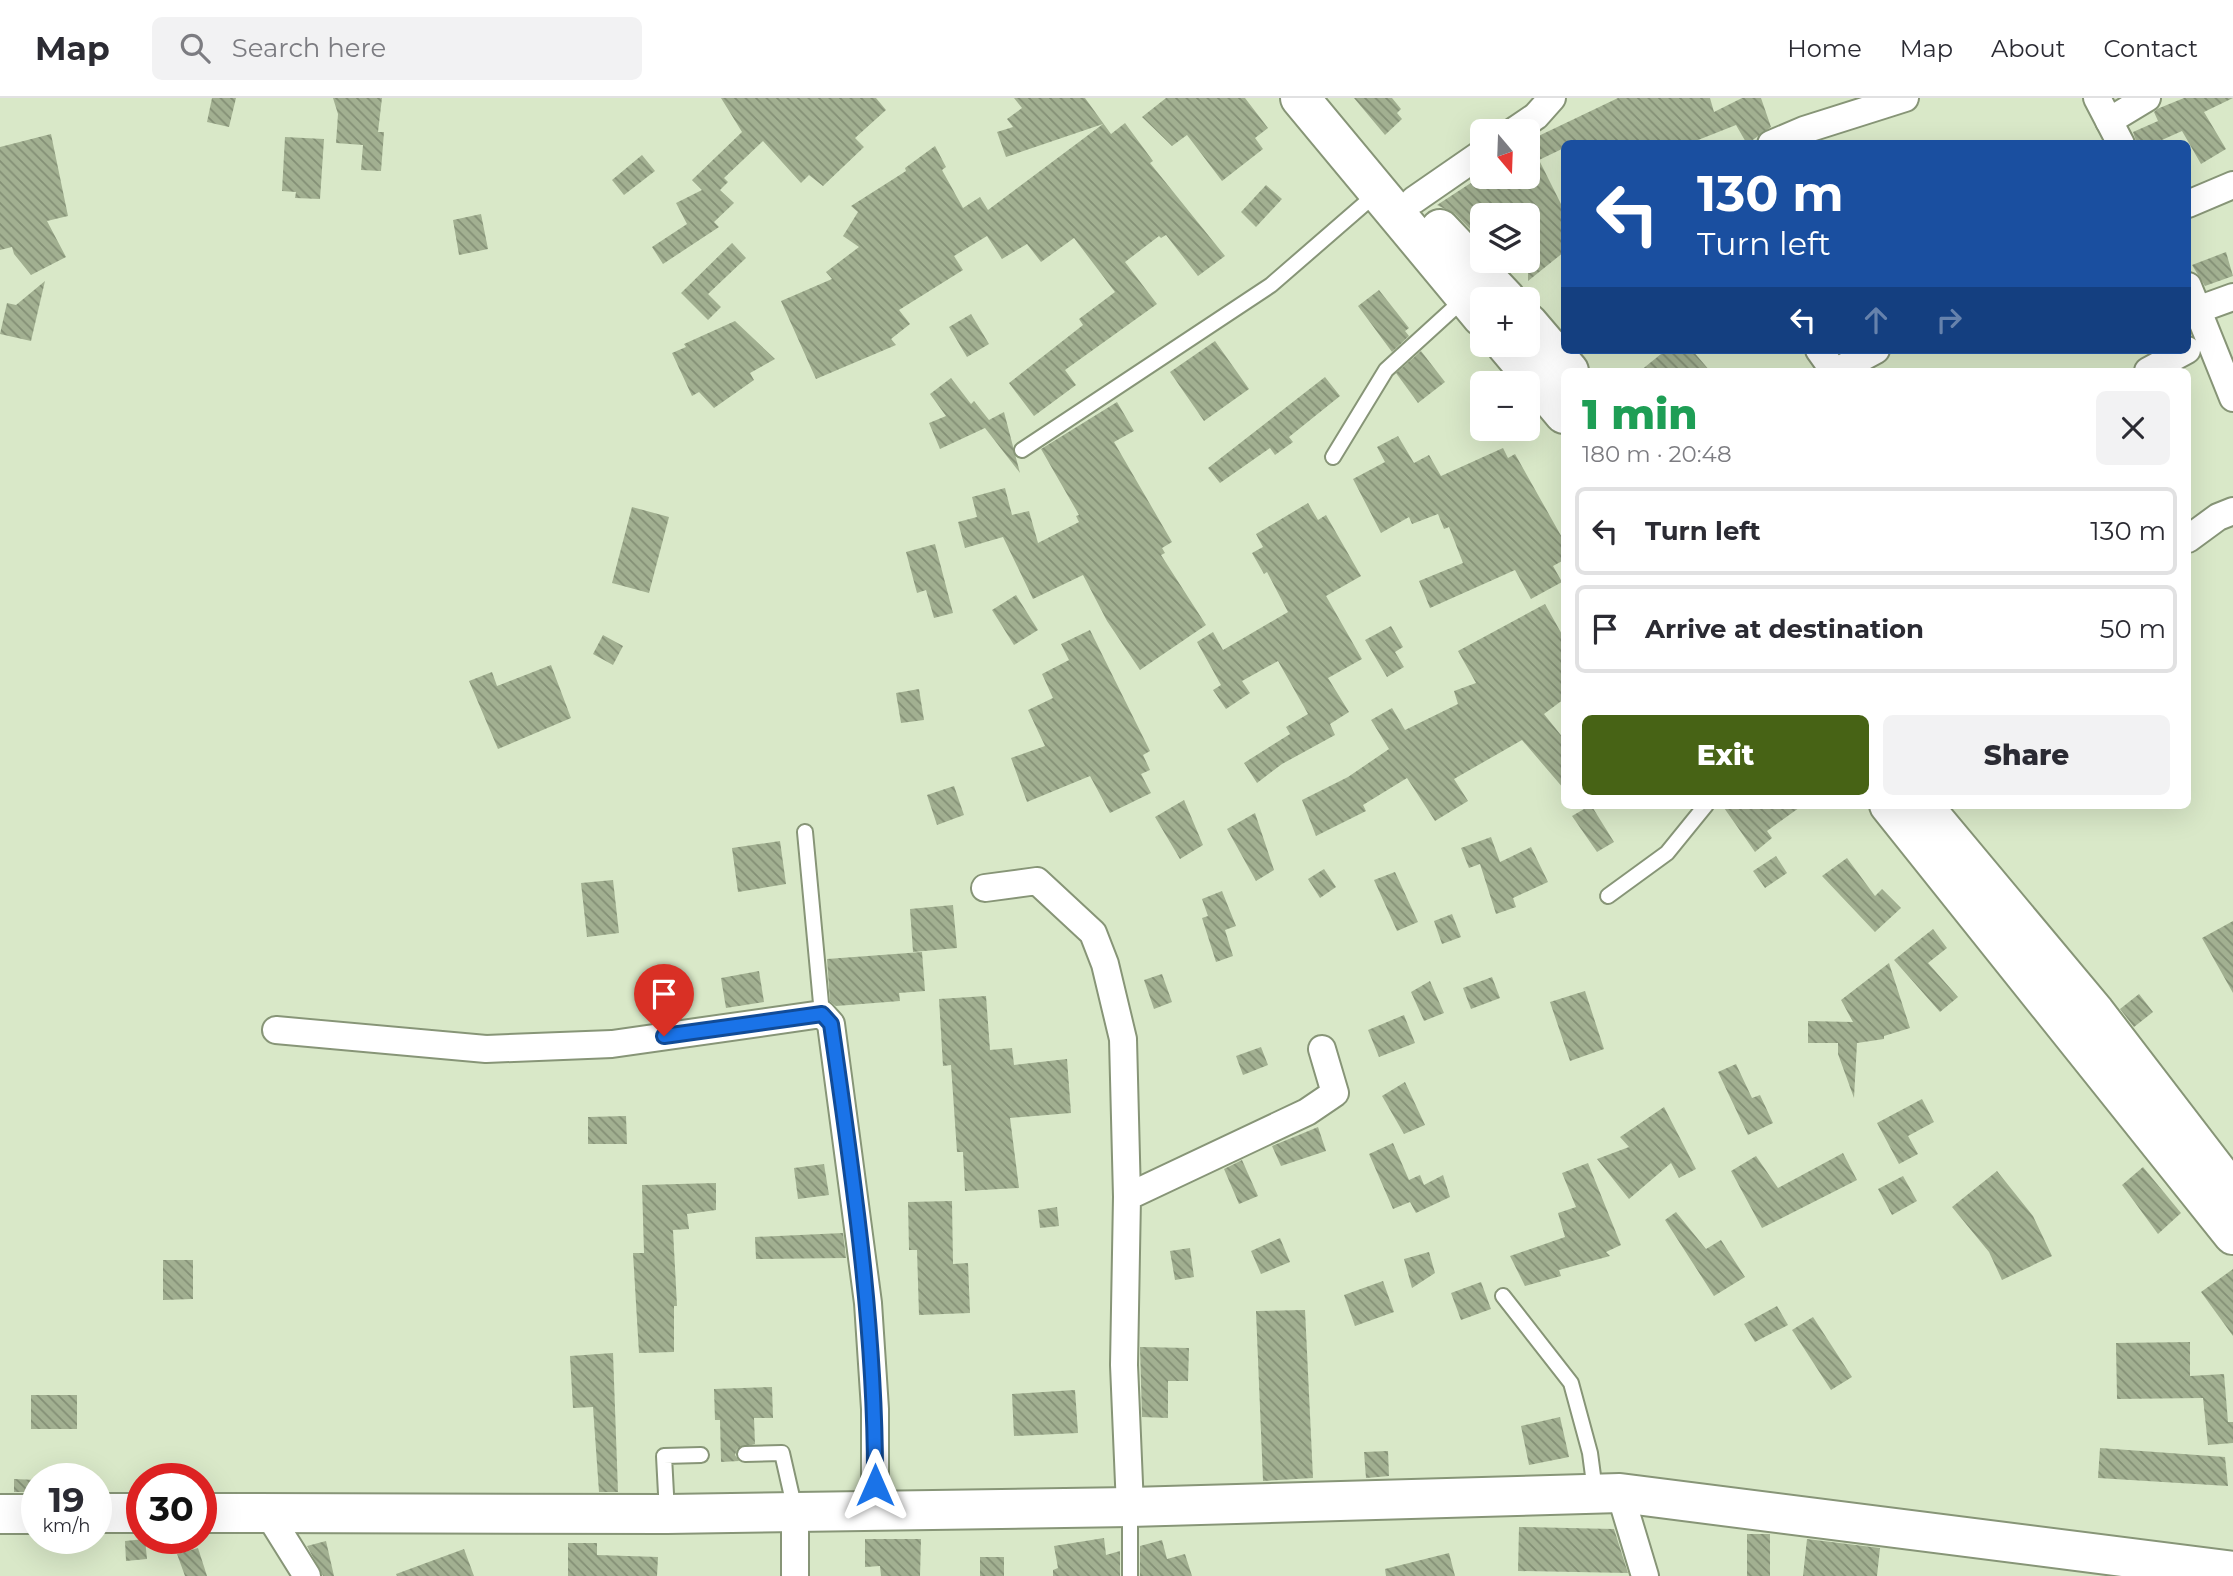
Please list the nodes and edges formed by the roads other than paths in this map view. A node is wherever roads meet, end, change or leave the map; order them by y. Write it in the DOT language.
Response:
graph roads {
  1 [pos="1300,98"];
  2 [pos="1330,98"];
  3 [pos="1552,98"];
  4 [pos="1905,98"];
  5 [pos="2147,98"];
  6 [pos="1532,119"];
  7 [pos="2109,121"];
  8 [pos="1781,140"];
  9 [pos="1470,158"];
  10 [pos="2233,185"];
  11 [pos="1396,191"];
  12 [pos="2191,203"];
  13 [pos="1494,287"];
  14 [pos="2233,297"];
  15 [pos="2192,298"];
  16 [pos="1470,301"];
  17 [pos="1470,310"];
  18 [pos="2194,346"];
  19 [pos="1822,354"];
  20 [pos="1869,354"];
  21 [pos="2179,354"];
  22 [pos="1538,357"];
  23 [pos="1834,368"];
  24 [pos="1842,368"];
  25 [pos="2154,368"];
  26 [pos="2233,398"];
  27 [pos="1561,407"];
  28 [pos="1022,450"];
  29 [pos="1333,457"];
  30 [pos="2233,511"];
  31 [pos="2191,537"];
  32 [pos="1703,809"];
  33 [pos="1892,809"];
  34 [pos="1925,809"];
  35 [pos="805,832"];
  36 [pos="985,888"];
  37 [pos="1608,895"];
  38 [pos="822,1014"];
  39 [pos="276,1030"];
  40 [pos="1322,1049"];
  41 [pos="2125,1077"];
  42 [pos="2223,1195"];
  43 [pos="1127,1197"];
  44 [pos="2233,1235"];
  45 [pos="1503,1296"];
  46 [pos="745,1454"];
  47 [pos="701,1455"];
  48 [pos="1608,1493"];
  49 [pos="1130,1507"];
  50 [pos="795,1510"];
  51 [pos="875,1511"];
  52 [pos="267,1512"];
  53 [pos="217,1513"];
  54 [pos="0,1514"];
  55 [pos="21,1514"];
  56 [pos="667,1514"];
  57 [pos="2233,1571"];
  58 [pos="307,1576"];
  59 [pos="795,1576"];
  60 [pos="1130,1576"];
  61 [pos="1645,1576"];
  1 -- 11 [label="street"];
  2 -- 11 [label="street"];
  3 -- 6 [label="street"];
  4 -- 8 [label="street"];
  5 -- 7 [label="street"];
  9 -- 11 [label="street"];
  10 -- 12 [label="street"];
  11 -- 13 [label="street"];
  11 -- 16 [label="street"];
  11 -- 28 [label="lane"];
  14 -- 15 [label="street"];
  15 -- 18 [label="street"];
  17 -- 29 [label="lane"];
  18 -- 26 [label="street"];
  19 -- 23 [label="street"];
  20 -- 24 [label="street"];
  21 -- 25 [label="street"];
  22 -- 27 [label="street"];
  30 -- 31 [label="street"];
  32 -- 37 [label="lane"];
  33 -- 41 [label="street"];
  34 -- 41 [label="street"];
  35 -- 38 [label="lane"];
  36 -- 43 [label="street"];
  38 -- 39 [label="street"];
  38 -- 51 [label="street"];
  40 -- 43 [label="street"];
  41 -- 42 [label="street"];
  42 -- 44 [label="street"];
  43 -- 49 [label="street"];
  45 -- 48 [label="lane"];
  46 -- 50 [label="lane"];
  47 -- 56 [label="lane"];
  48 -- 49 [label="street"];
  48 -- 57 [label="street"];
  48 -- 61 [label="street"];
  49 -- 51 [label="street"];
  49 -- 60 [label="lane"];
  50 -- 51 [label="street"];
  50 -- 56 [label="street"];
  50 -- 59 [label="street"];
  52 -- 53 [label="street"];
  52 -- 56 [label="street"];
  52 -- 58 [label="street"];
  54 -- 55 [label="street"];
}
